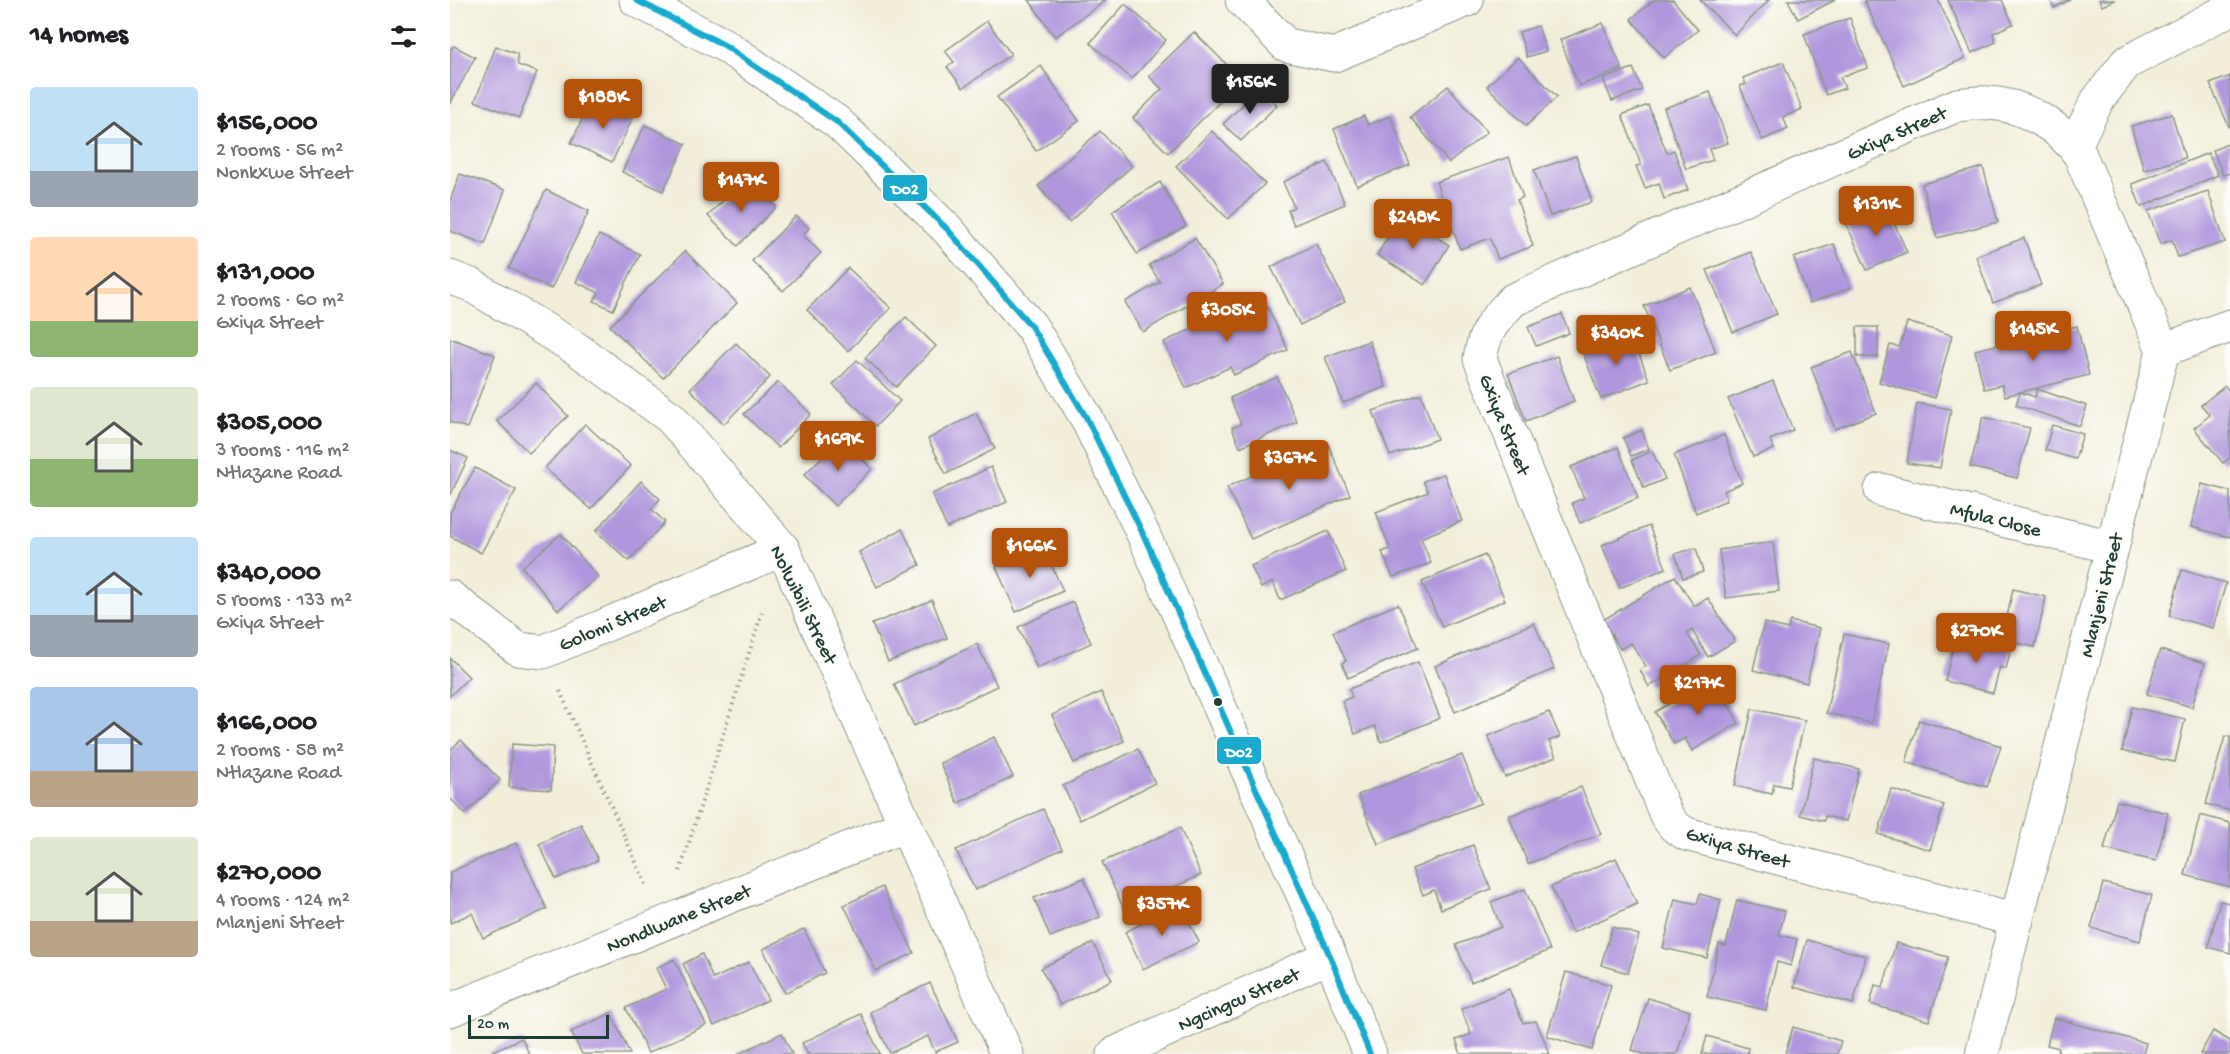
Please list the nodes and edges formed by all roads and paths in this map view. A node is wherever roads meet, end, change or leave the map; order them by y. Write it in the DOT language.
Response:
graph roads {
  1 [pos="636,0"];
  2 [pos="1242,0"];
  3 [pos="1467,0"];
  4 [pos="2230,9"];
  5 [pos="2074,147"];
  6 [pos="450,277"];
  7 [pos="2230,326"];
  8 [pos="2163,350"];
  9 [pos="1881,490"];
  10 [pos="2112,547"];
  11 [pos="783,549"];
  12 [pos="450,597"];
  13 [pos="543,652"];
  14 [pos="906,825"];
  15 [pos="2017,920"];
  16 [pos="663,923"];
  17 [pos="1330,956"];
  18 [pos="450,1010"];
  19 [pos="1007,1054"];
  20 [pos="1113,1054"];
  21 [pos="1371,1054"];
  22 [pos="1982,1054"];
  1 -- 17 [label="street"];
  2 -- 3 [label="street"];
  4 -- 5 [label="street"];
  5 -- 8 [label="street"];
  5 -- 15 [label="street, Gxiya Street"];
  6 -- 11 [label="street, Nolwibili Street"];
  7 -- 8 [label="street"];
  8 -- 10 [label="street, Mlanjeni Street"];
  9 -- 10 [label="street, Mfula Close"];
  10 -- 15 [label="street, Mlanjeni Street"];
  11 -- 13 [label="street, Golomi Street"];
  11 -- 14 [label="street, Nolwibili Street"];
  11 -- 16 [label="path"];
  12 -- 13 [label="street, Golomi Street"];
  13 -- 16 [label="path"];
  14 -- 16 [label="street, Nondlwane Street"];
  14 -- 19 [label="street, Nolwibili Street"];
  15 -- 22 [label="street, Mlanjeni Street"];
  16 -- 18 [label="street, Nondlwane Street"];
  17 -- 20 [label="street, Ngcingcu Street"];
  17 -- 21 [label="street"];
}
